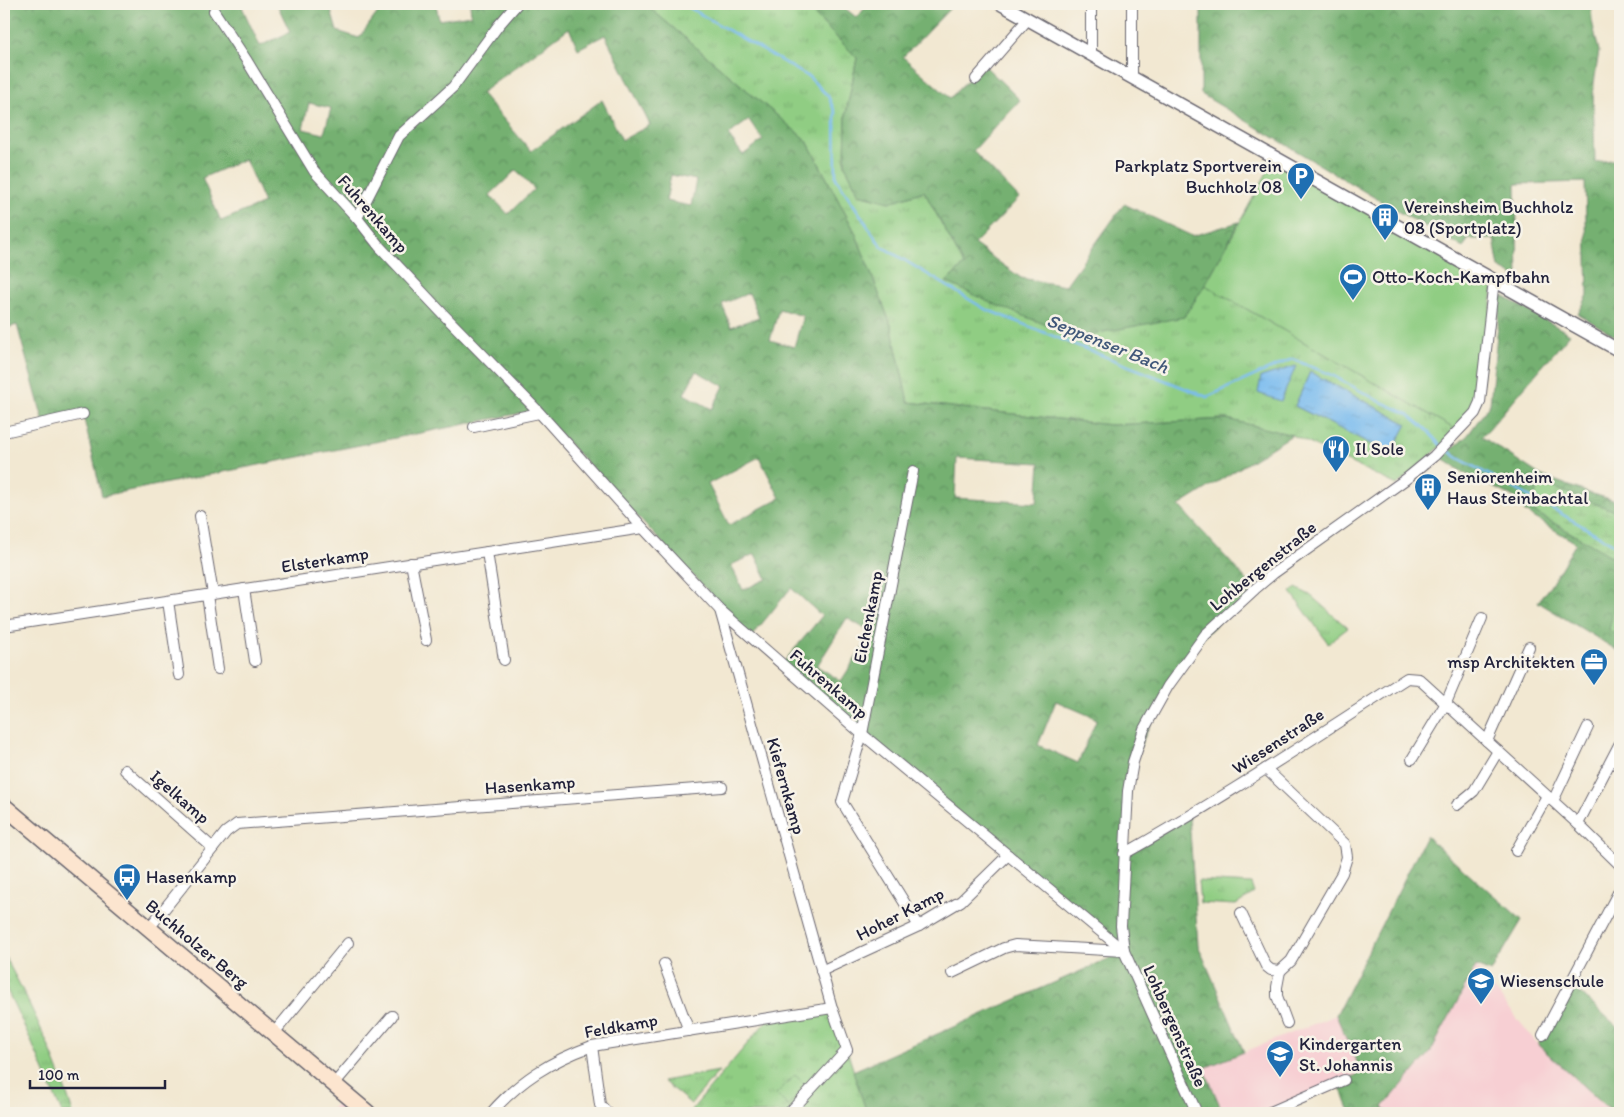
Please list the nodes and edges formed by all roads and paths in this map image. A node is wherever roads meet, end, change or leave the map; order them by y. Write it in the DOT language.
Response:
graph roads {
  1 [pos="517,4"];
  2 [pos="1091,4"];
  3 [pos="1132,4"];
  4 [pos="1004,5"];
  5 [pos="214,11"];
  6 [pos="1028,19"];
  7 [pos="1091,55"];
  8 [pos="1132,78"];
  9 [pos="976,80"];
  10 [pos="357,218"];
  11 [pos="1494,280"];
  12 [pos="1620,352"];
  13 [pos="539,413"];
  14 [pos="83,414"];
  15 [pos="474,426"];
  16 [pos="4,432"];
  17 [pos="913,471"];
  18 [pos="200,516"];
  19 [pos="643,528"];
  20 [pos="488,552"];
  21 [pos="411,564"];
  22 [pos="244,589"];
  23 [pos="210,594"];
  24 [pos="168,601"];
  25 [pos="720,610"];
  26 [pos="1482,618"];
  27 [pos="4,626"];
  28 [pos="426,640"];
  29 [pos="1529,647"];
  30 [pos="504,660"];
  31 [pos="255,661"];
  32 [pos="218,669"];
  33 [pos="178,675"];
  34 [pos="1446,703"];
  35 [pos="1588,727"];
  36 [pos="862,734"];
  37 [pos="1487,741"];
  38 [pos="1620,742"];
  39 [pos="1498,751"];
  40 [pos="1412,759"];
  41 [pos="1266,769"];
  42 [pos="125,770"];
  43 [pos="722,787"];
  44 [pos="1550,798"];
  45 [pos="1457,805"];
  46 [pos="4,806"];
  47 [pos="1578,824"];
  48 [pos="213,848"];
  49 [pos="1516,851"];
  50 [pos="1008,854"];
  51 [pos="1124,854"];
  52 [pos="1620,865"];
  53 [pos="1620,889"];
  54 [pos="1241,913"];
  55 [pos="919,926"];
  56 [pos="149,928"];
  57 [pos="348,943"];
  58 [pos="1124,951"];
  59 [pos="664,964"];
  60 [pos="821,971"];
  61 [pos="1280,971"];
  62 [pos="952,973"];
  63 [pos="832,1008"];
  64 [pos="392,1016"];
  65 [pos="1287,1023"];
  66 [pos="689,1031"];
  67 [pos="274,1033"];
  68 [pos="1543,1035"];
  69 [pos="592,1046"];
  70 [pos="1344,1080"];
  71 [pos="340,1089"];
  72 [pos="796,1108"];
  73 [pos="368,1113"];
  74 [pos="491,1113"];
  75 [pos="608,1113"];
  76 [pos="788,1113"];
  77 [pos="1197,1113"];
  78 [pos="1268,1113"];
  1 -- 10 [label="street"];
  2 -- 7 [label="street"];
  3 -- 8 [label="street"];
  4 -- 6 [label="street"];
  5 -- 10 [label="street, Fuhrenkamp"];
  6 -- 7 [label="street"];
  6 -- 9 [label="street"];
  7 -- 8 [label="street"];
  8 -- 11 [label="street"];
  10 -- 13 [label="street, Fuhrenkamp"];
  11 -- 12 [label="street"];
  11 -- 51 [label="street, Lohbergenstraße"];
  13 -- 15 [label="street"];
  13 -- 19 [label="street, Fuhrenkamp"];
  14 -- 16 [label="street"];
  17 -- 36 [label="street, Eichenkamp"];
  18 -- 23 [label="street"];
  19 -- 20 [label="street, Elsterkamp"];
  19 -- 25 [label="street, Fuhrenkamp"];
  20 -- 21 [label="street, Elsterkamp"];
  20 -- 30 [label="street"];
  21 -- 22 [label="street, Elsterkamp"];
  21 -- 28 [label="street"];
  22 -- 23 [label="street, Elsterkamp"];
  22 -- 31 [label="street"];
  23 -- 24 [label="street, Elsterkamp"];
  23 -- 32 [label="street"];
  24 -- 27 [label="street, Elsterkamp"];
  24 -- 33 [label="street"];
  25 -- 36 [label="street, Fuhrenkamp"];
  25 -- 60 [label="street, Kiefernkamp"];
  26 -- 34 [label="street"];
  29 -- 37 [label="street"];
  34 -- 37 [label="street, Wiesenstraße"];
  34 -- 40 [label="street"];
  34 -- 41 [label="street, Wiesenstraße"];
  35 -- 44 [label="street"];
  36 -- 50 [label="street, Fuhrenkamp"];
  36 -- 55 [label="street, Eichenkamp"];
  37 -- 39 [label="street, Wiesenstraße"];
  38 -- 47 [label="street"];
  39 -- 44 [label="street, Wiesenstraße"];
  39 -- 45 [label="street"];
  41 -- 51 [label="street, Wiesenstraße"];
  41 -- 61 [label="street"];
  42 -- 48 [label="street, Igelkamp"];
  43 -- 48 [label="street, Hasenkamp"];
  44 -- 47 [label="street, Wiesenstraße"];
  44 -- 49 [label="street"];
  46 -- 56 [label="main road, Buchholzer Berg"];
  47 -- 52 [label="street, Wiesenstraße"];
  48 -- 56 [label="street, Hasenkamp"];
  50 -- 55 [label="street, Hoher Kamp"];
  50 -- 58 [label="street, Fuhrenkamp"];
  51 -- 58 [label="street, Lohbergenstraße"];
  53 -- 68 [label="street"];
  54 -- 61 [label="street"];
  55 -- 60 [label="street, Hoher Kamp"];
  56 -- 67 [label="main road, Buchholzer Berg"];
  57 -- 67 [label="street"];
  58 -- 62 [label="street, Lohbergenstraße"];
  58 -- 77 [label="street, Lohbergenstraße"];
  59 -- 66 [label="street, Feldkamp"];
  60 -- 63 [label="street"];
  61 -- 65 [label="street"];
  63 -- 66 [label="street, Feldkamp"];
  63 -- 72 [label="street"];
  64 -- 71 [label="street"];
  66 -- 69 [label="street, Feldkamp"];
  67 -- 71 [label="main road, Buchholzer Berg"];
  69 -- 74 [label="street, Feldkamp"];
  69 -- 75 [label="street"];
  70 -- 78 [label="street"];
  71 -- 73 [label="main road, Buchholzer Berg"];
  72 -- 76 [label="street"];
}
